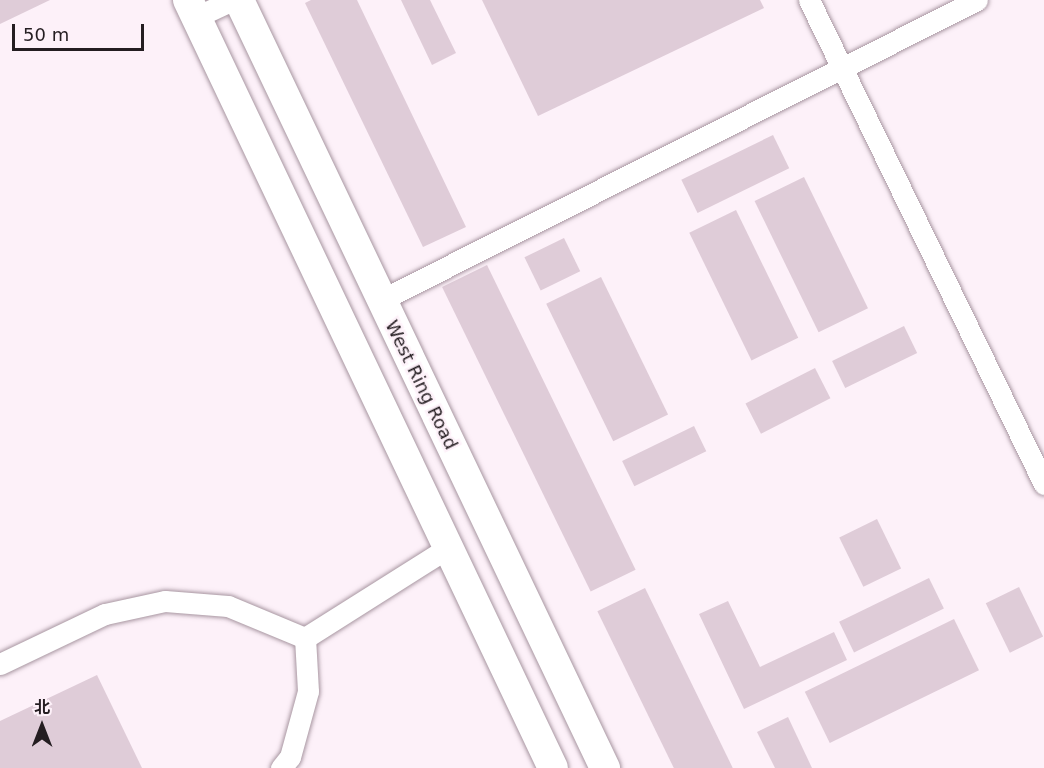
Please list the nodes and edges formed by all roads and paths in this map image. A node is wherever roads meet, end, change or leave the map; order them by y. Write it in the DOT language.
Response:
graph roads {
  1 [pos="232,0"];
  2 [pos="240,0"];
  3 [pos="809,0"];
  4 [pos="977,0"];
  5 [pos="192,9"];
  6 [pos="842,68"];
  7 [pos="381,300"];
  8 [pos="1044,484"];
  9 [pos="446,549"];
  10 [pos="305,638"];
  11 [pos="0,664"];
  12 [pos="281,768"];
  13 [pos="553,768"];
  14 [pos="605,768"];
  1 -- 5 [label="street"];
  2 -- 7 [label="main road, West Ring Road"];
  3 -- 6 [label="street"];
  4 -- 6 [label="street"];
  5 -- 9 [label="main road"];
  6 -- 7 [label="street"];
  6 -- 8 [label="street"];
  7 -- 14 [label="main road, West Ring Road"];
  9 -- 10 [label="street"];
  9 -- 13 [label="main road"];
  10 -- 11 [label="street"];
  10 -- 12 [label="street"];
}
